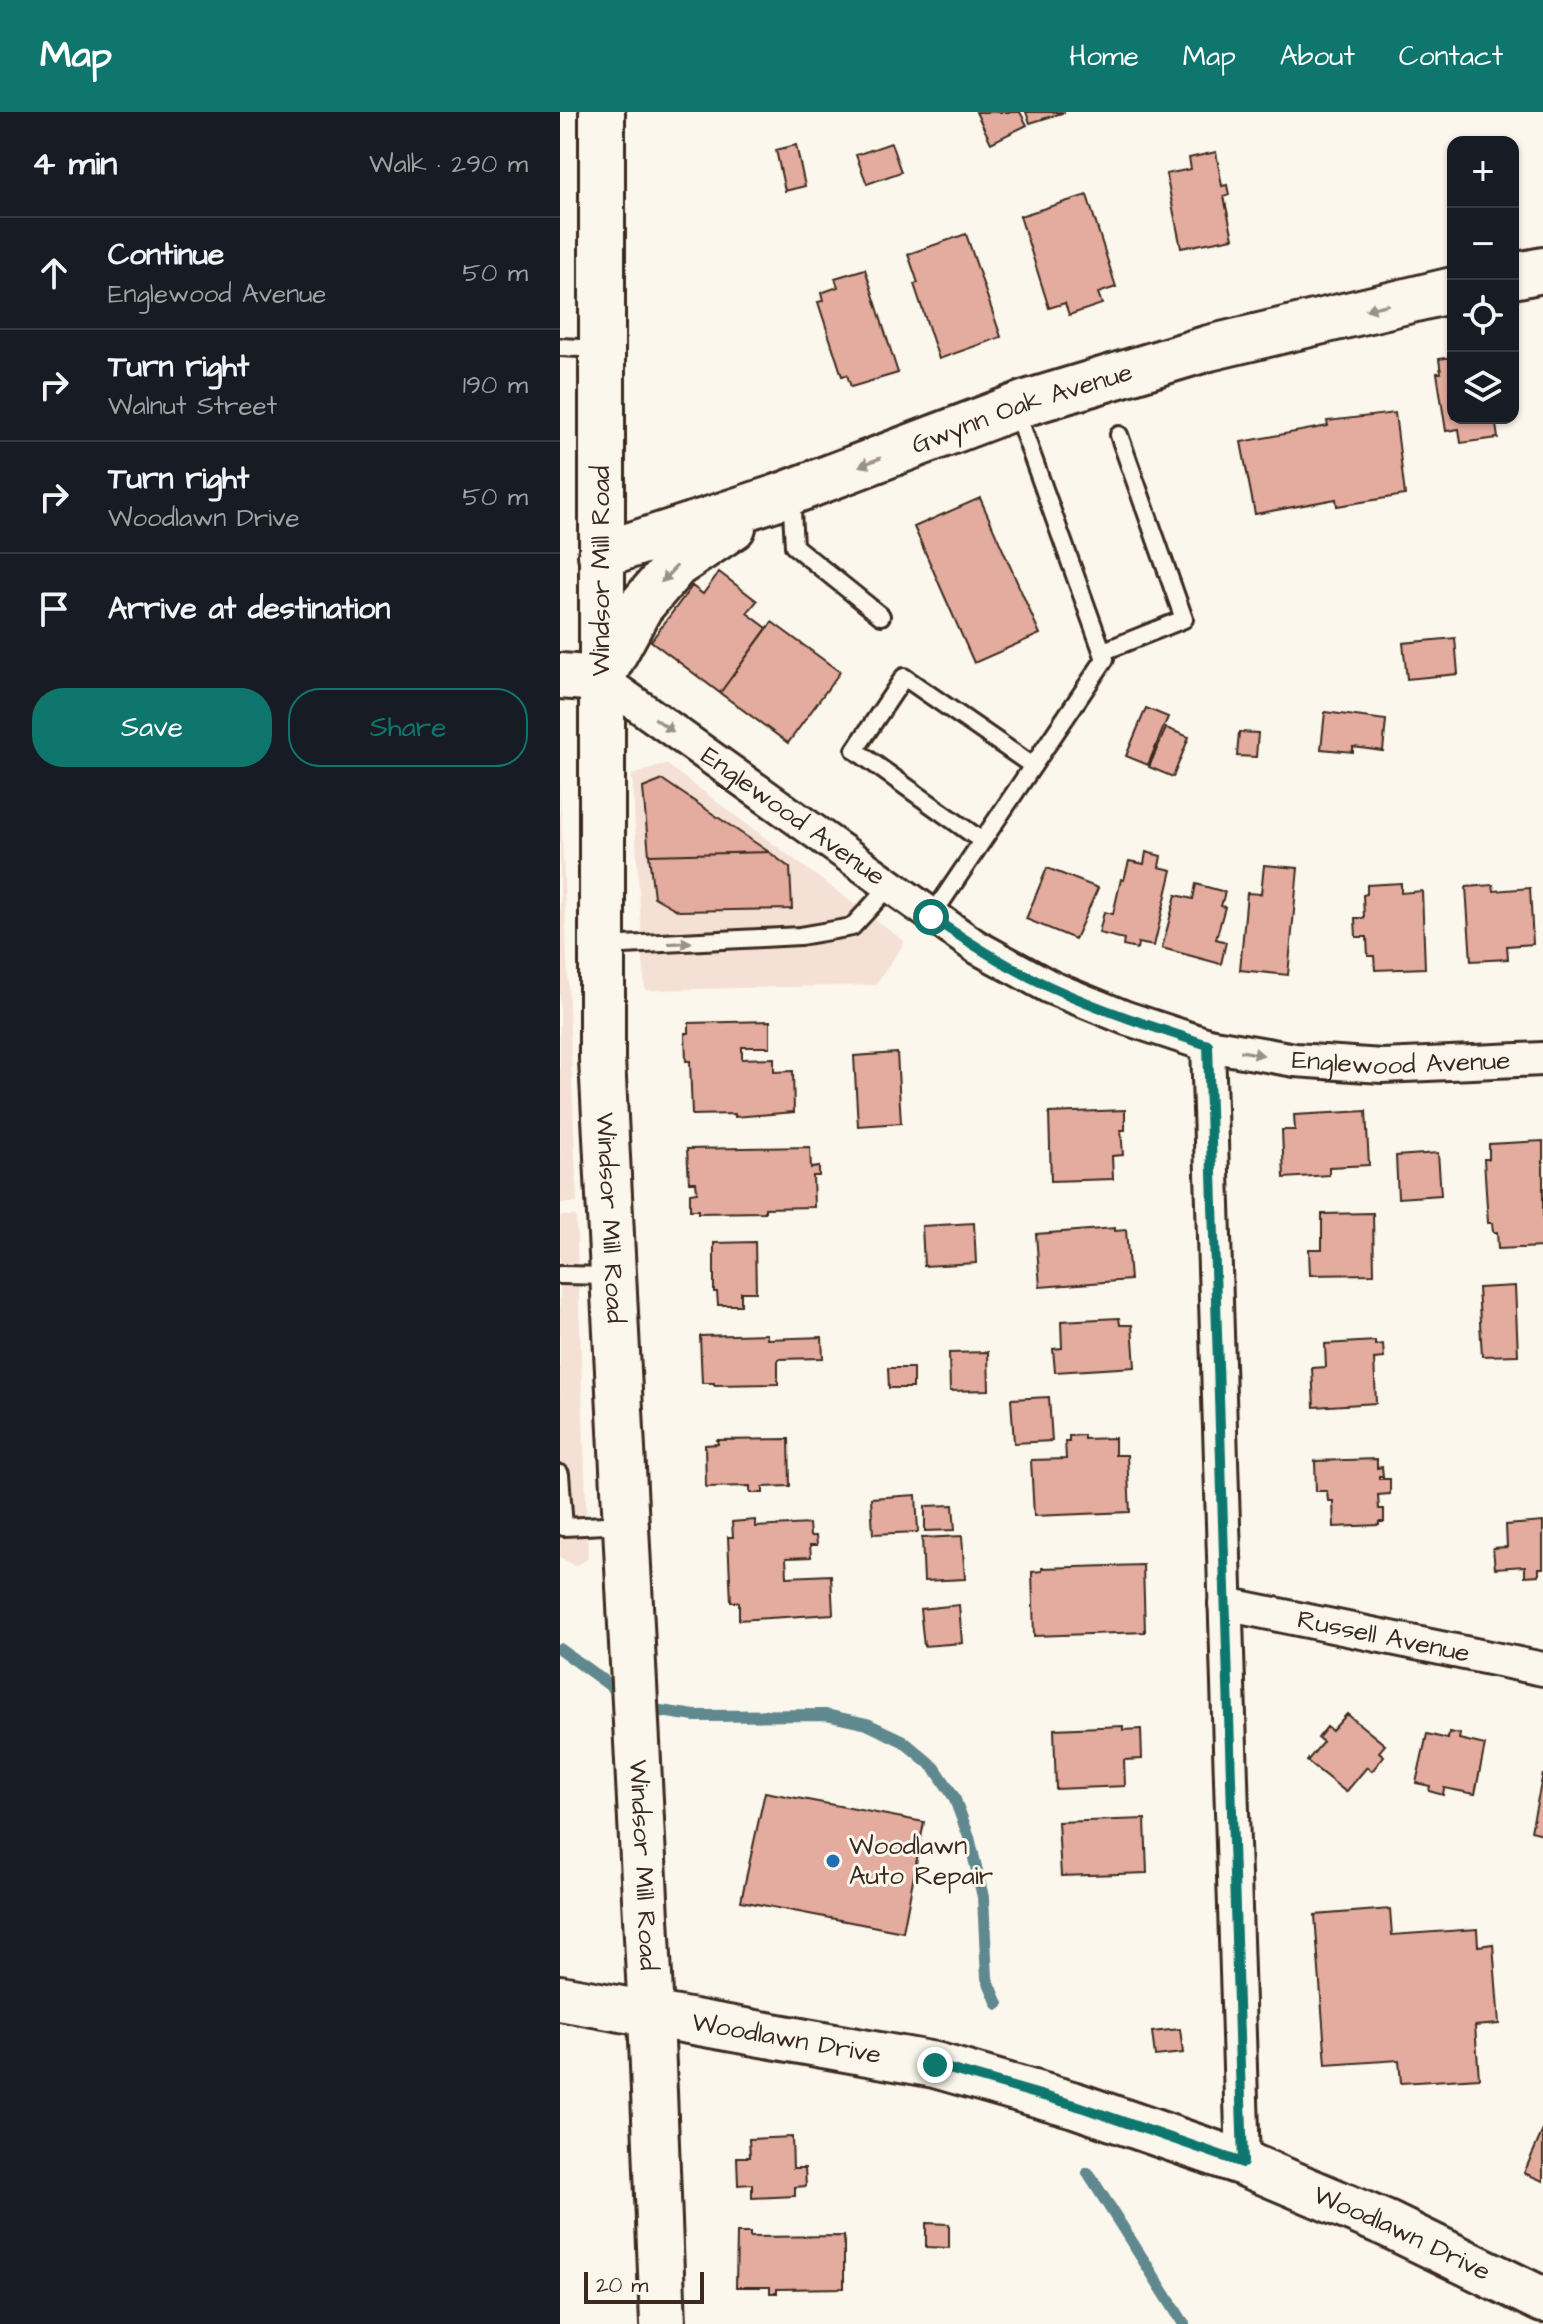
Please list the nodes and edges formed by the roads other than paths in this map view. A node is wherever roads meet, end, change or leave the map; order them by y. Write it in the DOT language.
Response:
graph roads {
  1 [pos="602,112"];
  2 [pos="1543,270"];
  3 [pos="1519,275"];
  4 [pos="1447,291"];
  5 [pos="581,348"];
  6 [pos="1015,408"];
  7 [pos="1119,435"];
  8 [pos="784,494"];
  9 [pos="601,555"];
  10 [pos="881,616"];
  11 [pos="1104,651"];
  12 [pos="580,677"];
  13 [pos="1033,766"];
  14 [pos="982,841"];
  15 [pos="889,887"];
  16 [pos="931,917"];
  17 [pos="602,947"];
  18 [pos="1208,1045"];
  19 [pos="1543,1059"];
  20 [pos="560,1275"];
  21 [pos="614,1276"];
  22 [pos="560,1474"];
  23 [pos="625,1524"];
  24 [pos="562,1525"];
  25 [pos="1225,1604"];
  26 [pos="1543,1669"];
  27 [pos="560,1998"];
  28 [pos="651,2015"];
  29 [pos="1243,2163"];
  30 [pos="1543,2300"];
  31 [pos="663,2324"];
  1 -- 5 [label="main road, Windsor Mill Road"];
  2 -- 3 [label="main road"];
  4 -- 6 [label="main road, Gwynn Oak Avenue, one-way"];
  5 -- 9 [label="main road, Windsor Mill Road"];
  6 -- 8 [label="main road, Gwynn Oak Avenue, one-way"];
  6 -- 11 [label="lane"];
  7 -- 11 [label="lane"];
  8 -- 9 [label="main road, Gwynn Oak Avenue"];
  8 -- 10 [label="lane"];
  8 -- 12 [label="main road, one-way"];
  9 -- 12 [label="main road, Windsor Mill Road"];
  11 -- 13 [label="lane"];
  12 -- 15 [label="street, Englewood Avenue, one-way"];
  12 -- 17 [label="main road, Windsor Mill Road"];
  13 -- 14 [label="lane"];
  13 -- 14 [label="lane"];
  14 -- 16 [label="lane"];
  15 -- 16 [label="street, Englewood Avenue"];
  17 -- 15 [label="lane, one-way"];
  16 -- 18 [label="street, Englewood Avenue"];
  17 -- 21 [label="main road, Windsor Mill Road"];
  18 -- 19 [label="street, Englewood Avenue, one-way"];
  18 -- 25 [label="street"];
  20 -- 21 [label="lane"];
  21 -- 23 [label="main road, Windsor Mill Road"];
  22 -- 24 [label="lane"];
  23 -- 24 [label="lane"];
  23 -- 28 [label="main road, Windsor Mill Road"];
  25 -- 26 [label="street, Russell Avenue"];
  25 -- 29 [label="street"];
  27 -- 28 [label="main road, Woodlawn Drive"];
  28 -- 29 [label="main road, Woodlawn Drive"];
  28 -- 31 [label="main road, Windsor Mill Road"];
  29 -- 30 [label="main road, Woodlawn Drive"];
}
